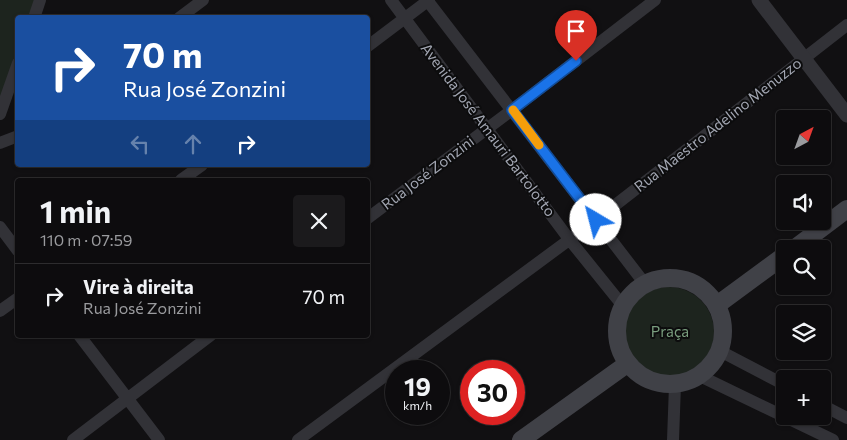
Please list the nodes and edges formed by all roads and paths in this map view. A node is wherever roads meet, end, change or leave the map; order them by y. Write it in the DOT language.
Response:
graph roads {
  1 [pos="40,0"];
  2 [pos="203,0"];
  3 [pos="390,0"];
  4 [pos="428,0"];
  5 [pos="655,0"];
  6 [pos="759,0"];
  7 [pos="35,15"];
  8 [pos="183,15"];
  9 [pos="405,19"];
  10 [pos="847,25"];
  11 [pos="370,45"];
  12 [pos="803,59"];
  13 [pos="15,79"];
  14 [pos="12,94"];
  15 [pos="512,110"];
  16 [pos="0,114"];
  17 [pos="847,115"];
  18 [pos="487,128"];
  19 [pos="15,137"];
  20 [pos="0,143"];
  21 [pos="199,167"];
  22 [pos="184,178"];
  23 [pos="847,209"];
  24 [pos="370,216"];
  25 [pos="596,220"];
  26 [pos="0,227"];
  27 [pos="569,239"];
  28 [pos="806,240"];
  29 [pos="15,247"];
  30 [pos="776,262"];
  31 [pos="645,284"];
  32 [pos="15,300"];
  33 [pos="717,305"];
  34 [pos="623,306"];
  35 [pos="0,311"];
  36 [pos="81,338"];
  37 [pos="207,338"];
  38 [pos="720,350"];
  39 [pos="627,364"];
  40 [pos="700,376"];
  41 [pos="776,380"];
  42 [pos="675,385"];
  43 [pos="127,398"];
  44 [pos="831,410"];
  45 [pos="847,418"];
  46 [pos="73,440"];
  47 [pos="159,440"];
  48 [pos="298,440"];
  49 [pos="521,440"];
  50 [pos="673,440"];
  51 [pos="833,440"];
  1 -- 7 [label="street"];
  2 -- 8 [label="street"];
  3 -- 9 [label="street, Avenida José Amauri Bartolotto"];
  4 -- 9 [label="street"];
  4 -- 15 [label="street, Avenida José Amauri Bartolotto"];
  5 -- 15 [label="street, Rua José Zonzini"];
  6 -- 12 [label="street"];
  9 -- 11 [label="street"];
  9 -- 18 [label="street, Avenida José Amauri Bartolotto"];
  10 -- 12 [label="street, Rua Maestro Adelino Menuzzo"];
  12 -- 17 [label="street"];
  12 -- 25 [label="street, Rua Maestro Adelino Menuzzo"];
  13 -- 14 [label="street"];
  14 -- 16 [label="street"];
  15 -- 18 [label="street, Rua José Zonzini"];
  15 -- 25 [label="street, Avenida José Amauri Bartolotto"];
  18 -- 24 [label="street, Rua José Zonzini"];
  18 -- 27 [label="street, Avenida José Amauri Bartolotto"];
  19 -- 20 [label="street"];
  21 -- 22 [label="street"];
  23 -- 28 [label="main road"];
  25 -- 27 [label="street, Rua Maestro Adelino Menuzzo"];
  25 -- 31 [label="street, Avenida José Amauri Bartolotto"];
  26 -- 29 [label="street"];
  27 -- 34 [label="street, Avenida José Amauri Bartolotto"];
  27 -- 48 [label="street, Rua Maestro Adelino Menuzzo"];
  30 -- 33 [label="main road"];
  31 -- 33 [label="main road"];
  31 -- 34 [label="main road"];
  32 -- 35 [label="street"];
  33 -- 38 [label="main road"];
  34 -- 39 [label="main road"];
  36 -- 43 [label="street"];
  37 -- 43 [label="street"];
  38 -- 40 [label="main road"];
  38 -- 41 [label="street"];
  39 -- 42 [label="main road"];
  39 -- 49 [label="main road"];
  40 -- 42 [label="main road"];
  40 -- 51 [label="street"];
  42 -- 50 [label="street"];
  43 -- 46 [label="street"];
  43 -- 47 [label="street"];
  44 -- 45 [label="street"];
}
